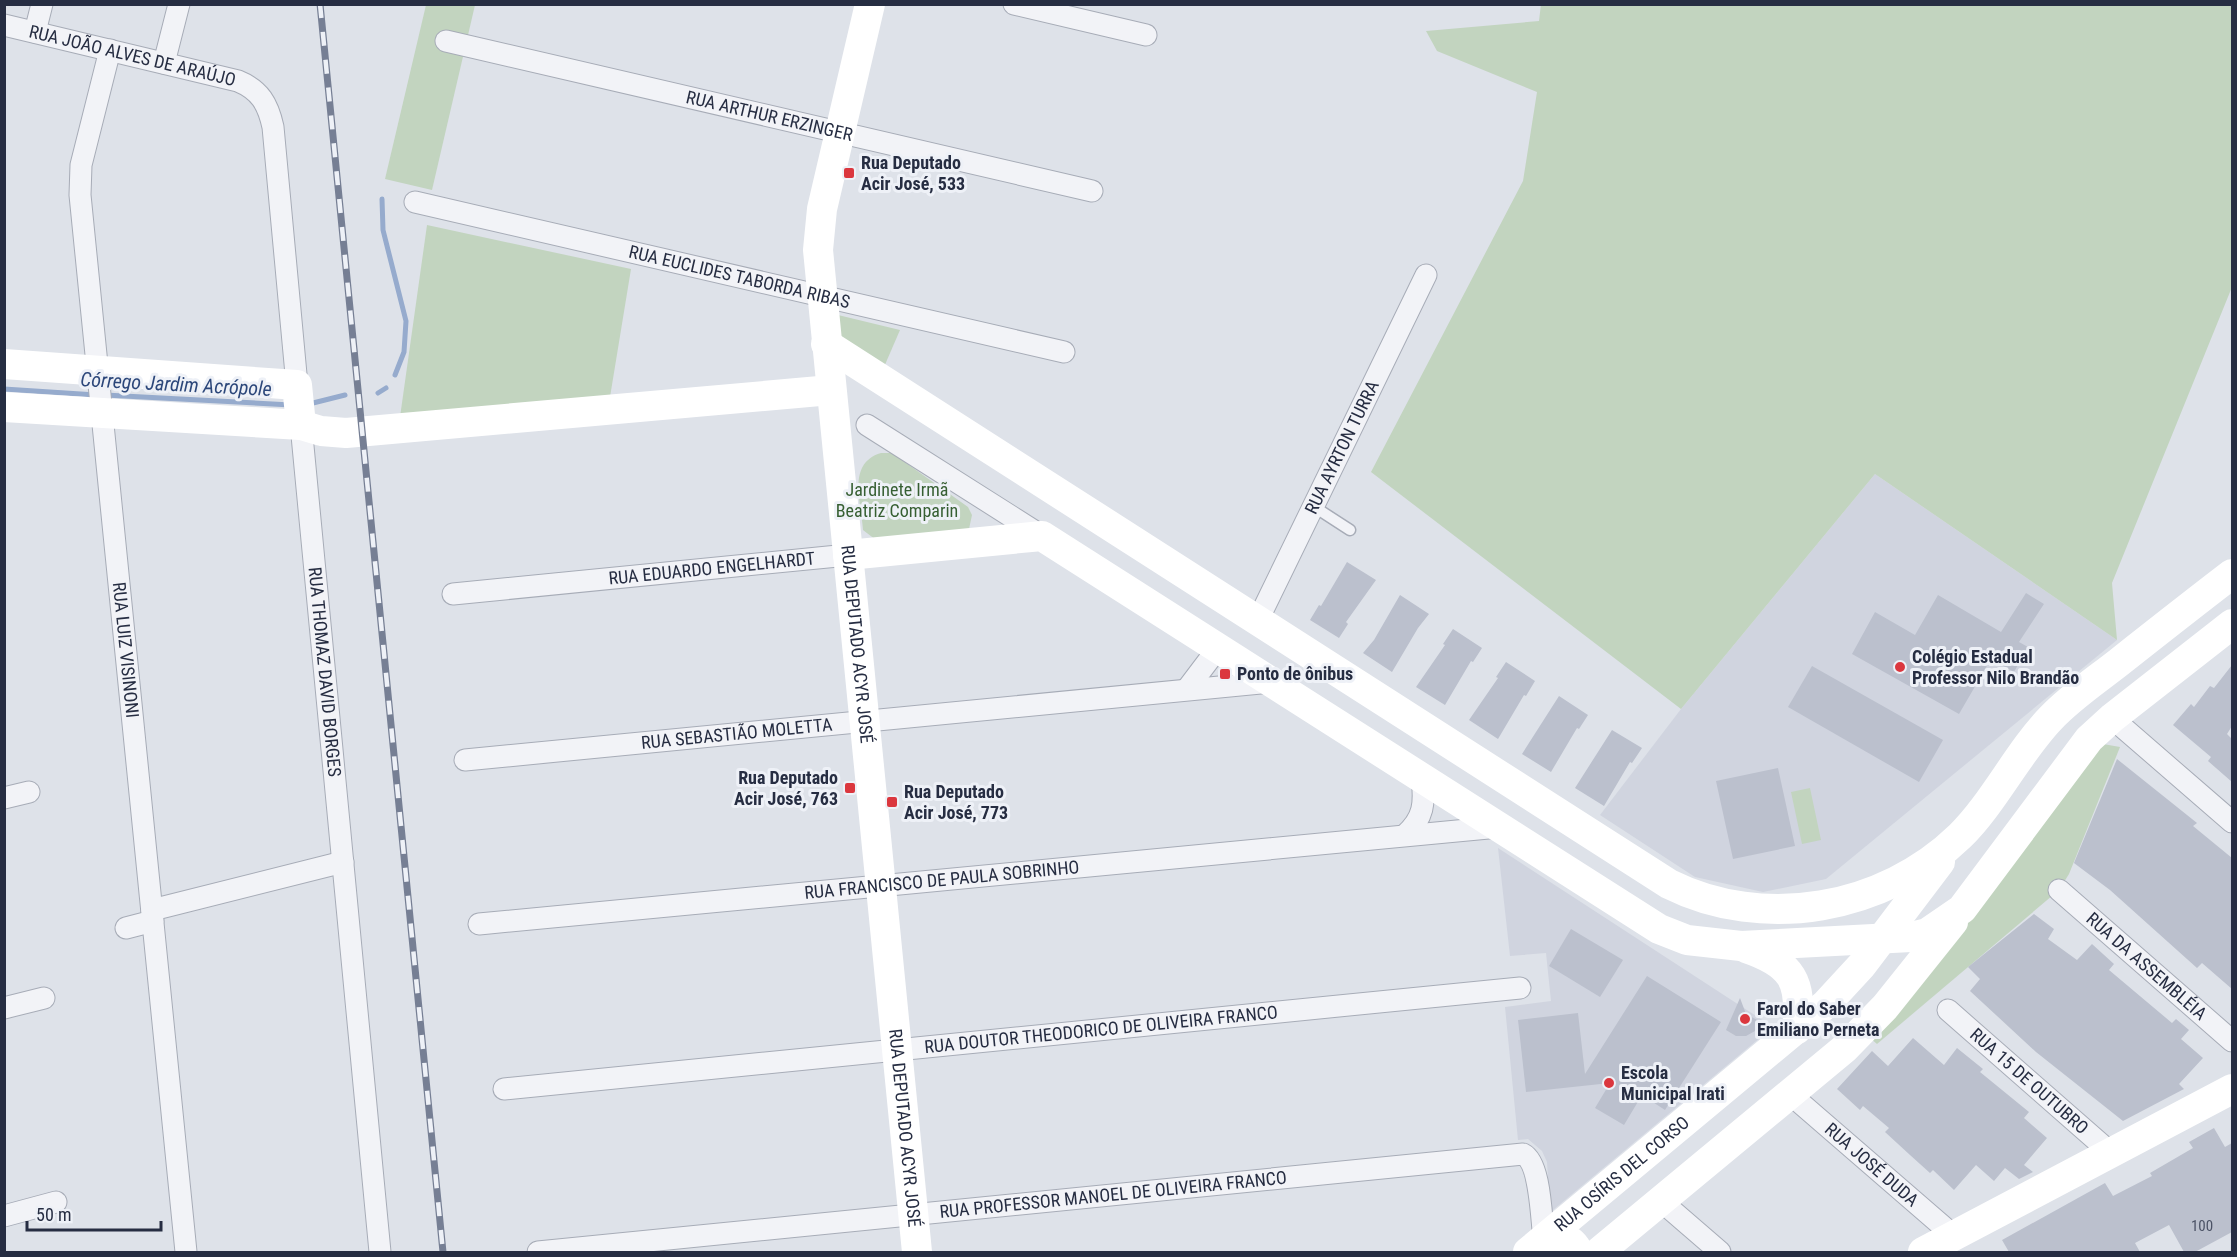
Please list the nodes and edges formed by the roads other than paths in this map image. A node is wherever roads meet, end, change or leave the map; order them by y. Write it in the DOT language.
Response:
graph roads {
  1 [pos="42,4"];
  2 [pos="178,4"];
  3 [pos="870,4"];
  4 [pos="1014,4"];
  5 [pos="4,25"];
  6 [pos="35,32"];
  7 [pos="1146,35"];
  8 [pos="446,41"];
  9 [pos="110,50"];
  10 [pos="164,63"];
  11 [pos="259,92"];
  12 [pos="840,132"];
  13 [pos="1092,191"];
  14 [pos="415,202"];
  15 [pos="1426,275"];
  16 [pos="822,296"];
  17 [pos="826,344"];
  18 [pos="1064,352"];
  19 [pos="4,364"];
  20 [pos="98,371"];
  21 [pos="297,386"];
  22 [pos="831,390"];
  23 [pos="4,407"];
  24 [pos="102,412"];
  25 [pos="301,425"];
  26 [pos="867,425"];
  27 [pos="1313,506"];
  28 [pos="1350,530"];
  29 [pos="1042,536"];
  30 [pos="848,555"];
  31 [pos="2232,574"];
  32 [pos="453,594"];
  33 [pos="1258,620"];
  34 [pos="2232,624"];
  35 [pos="1218,648"];
  36 [pos="1271,682"];
  37 [pos="1187,689"];
  38 [pos="2112,718"];
  39 [pos="864,721"];
  40 [pos="465,760"];
  41 [pos="1478,761"];
  42 [pos="1422,778"];
  43 [pos="29,792"];
  44 [pos="4,798"];
  45 [pos="1462,803"];
  46 [pos="2232,822"];
  47 [pos="1499,827"];
  48 [pos="1442,831"];
  49 [pos="1405,835"];
  50 [pos="1960,836"];
  51 [pos="343,861"];
  52 [pos="880,886"];
  53 [pos="2059,890"];
  54 [pos="1962,909"];
  55 [pos="152,916"];
  56 [pos="479,924"];
  57 [pos="126,928"];
  58 [pos="1882,939"];
  59 [pos="1741,946"];
  60 [pos="1520,988"];
  61 [pos="44,998"];
  62 [pos="4,1008"];
  63 [pos="1948,1010"];
  64 [pos="1797,1029"];
  65 [pos="2232,1041"];
  66 [pos="897,1050"];
  67 [pos="504,1089"];
  68 [pos="2232,1089"];
  69 [pos="1790,1094"];
  70 [pos="2111,1153"];
  71 [pos="1593,1199"];
  72 [pos="1661,1201"];
  73 [pos="56,1202"];
  74 [pos="913,1215"];
  75 [pos="4,1216"];
  76 [pos="1954,1236"];
  77 [pos="1609,1244"];
  78 [pos="1536,1246"];
  79 [pos="186,1252"];
  80 [pos="380,1252"];
  81 [pos="538,1252"];
  82 [pos="917,1252"];
  83 [pos="1578,1252"];
  84 [pos="1720,1252"];
  85 [pos="1923,1252"];
  1 -- 6 [label="street"];
  2 -- 10 [label="street"];
  3 -- 12 [label="street, RUA DEPUTADO ACYR JOSÉ"];
  4 -- 7 [label="street"];
  5 -- 6 [label="street, RUA JOÃO ALVES DE ARAÚJO"];
  6 -- 9 [label="street, RUA JOÃO ALVES DE ARAÚJO"];
  8 -- 12 [label="street, RUA ARTHUR ERZINGER"];
  9 -- 10 [label="street, RUA JOÃO ALVES DE ARAÚJO"];
  9 -- 20 [label="street, RUA LUIZ VISINONI"];
  10 -- 11 [label="street, RUA JOÃO ALVES DE ARAÚJO"];
  11 -- 21 [label="street, RUA THOMAZ DAVID BORGES"];
  12 -- 13 [label="street, RUA ARTHUR ERZINGER"];
  12 -- 16 [label="street, RUA DEPUTADO ACYR JOSÉ"];
  14 -- 16 [label="street, RUA EUCLIDES TABORDA RIBAS"];
  15 -- 27 [label="street, RUA AYRTON TURRA"];
  16 -- 17 [label="street, RUA DEPUTADO ACYR JOSÉ"];
  16 -- 18 [label="street, RUA EUCLIDES TABORDA RIBAS"];
  17 -- 22 [label="street, RUA DEPUTADO ACYR JOSÉ"];
  17 -- 33 [label="street"];
  19 -- 20 [label="street"];
  20 -- 21 [label="street"];
  20 -- 24 [label="street, RUA LUIZ VISINONI"];
  21 -- 25 [label="street, RUA THOMAZ DAVID BORGES"];
  22 -- 25 [label="street"];
  22 -- 30 [label="street, RUA DEPUTADO ACYR JOSÉ"];
  23 -- 24 [label="street"];
  24 -- 25 [label="street"];
  24 -- 55 [label="street, RUA LUIZ VISINONI"];
  25 -- 51 [label="street, RUA THOMAZ DAVID BORGES"];
  26 -- 29 [label="street"];
  27 -- 28 [label="lane"];
  27 -- 33 [label="street, RUA AYRTON TURRA"];
  29 -- 30 [label="street, RUA EDUARDO ENGELHARDT"];
  29 -- 35 [label="street"];
  30 -- 32 [label="street, RUA EDUARDO ENGELHARDT"];
  30 -- 39 [label="street, RUA DEPUTADO ACYR JOSÉ"];
  31 -- 50 [label="street"];
  33 -- 35 [label="street"];
  33 -- 41 [label="street"];
  34 -- 38 [label="street"];
  35 -- 36 [label="street"];
  35 -- 37 [label="street"];
  36 -- 37 [label="street, RUA SEBASTIÃO MOLETTA"];
  36 -- 42 [label="street"];
  37 -- 39 [label="street, RUA SEBASTIÃO MOLETTA"];
  38 -- 46 [label="street"];
  38 -- 54 [label="street"];
  39 -- 40 [label="street, RUA SEBASTIÃO MOLETTA"];
  39 -- 52 [label="street, RUA DEPUTADO ACYR JOSÉ"];
  41 -- 45 [label="street"];
  41 -- 50 [label="street"];
  42 -- 45 [label="street"];
  42 -- 49 [label="street"];
  43 -- 44 [label="street"];
  45 -- 47 [label="street"];
  45 -- 48 [label="street"];
  47 -- 48 [label="street, RUA FRANCISCO DE PAULA SOBRINHO"];
  47 -- 59 [label="street"];
  48 -- 49 [label="street, RUA FRANCISCO DE PAULA SOBRINHO"];
  49 -- 52 [label="street, RUA FRANCISCO DE PAULA SOBRINHO"];
  50 -- 58 [label="street, RUA OSÍRIS DEL CORSO"];
  51 -- 55 [label="street"];
  51 -- 80 [label="street, RUA THOMAZ DAVID BORGES"];
  52 -- 56 [label="street, RUA FRANCISCO DE PAULA SOBRINHO"];
  52 -- 66 [label="street, RUA DEPUTADO ACYR JOSÉ"];
  53 -- 65 [label="street, RUA DA ASSEMBLÉIA"];
  54 -- 58 [label="street"];
  54 -- 69 [label="street"];
  55 -- 57 [label="street"];
  55 -- 79 [label="street, RUA LUIZ VISINONI"];
  58 -- 59 [label="street"];
  58 -- 64 [label="street, RUA OSÍRIS DEL CORSO"];
  59 -- 64 [label="street"];
  60 -- 66 [label="street, RUA DOUTOR THEODORICO DE OLIVEIRA FRANCO"];
  61 -- 62 [label="street"];
  63 -- 70 [label="street, RUA 15 DE OUTUBRO"];
  64 -- 71 [label="street, RUA OSÍRIS DEL CORSO"];
  66 -- 67 [label="street, RUA DOUTOR THEODORICO DE OLIVEIRA FRANCO"];
  66 -- 74 [label="street, RUA DEPUTADO ACYR JOSÉ"];
  68 -- 70 [label="street"];
  69 -- 72 [label="street"];
  69 -- 76 [label="street, RUA JOSÉ DUDA"];
  70 -- 76 [label="street"];
  71 -- 77 [label="street"];
  71 -- 78 [label="street, RUA OSÍRIS DEL CORSO"];
  72 -- 77 [label="street"];
  72 -- 84 [label="street"];
  73 -- 75 [label="street"];
  74 -- 78 [label="street, RUA PROFESSOR MANOEL DE OLIVEIRA FRANCO"];
  74 -- 81 [label="street, RUA PROFESSOR MANOEL DE OLIVEIRA FRANCO"];
  74 -- 82 [label="street, RUA DEPUTADO ACYR JOSÉ"];
  76 -- 85 [label="street"];
  78 -- 83 [label="street"];
}
